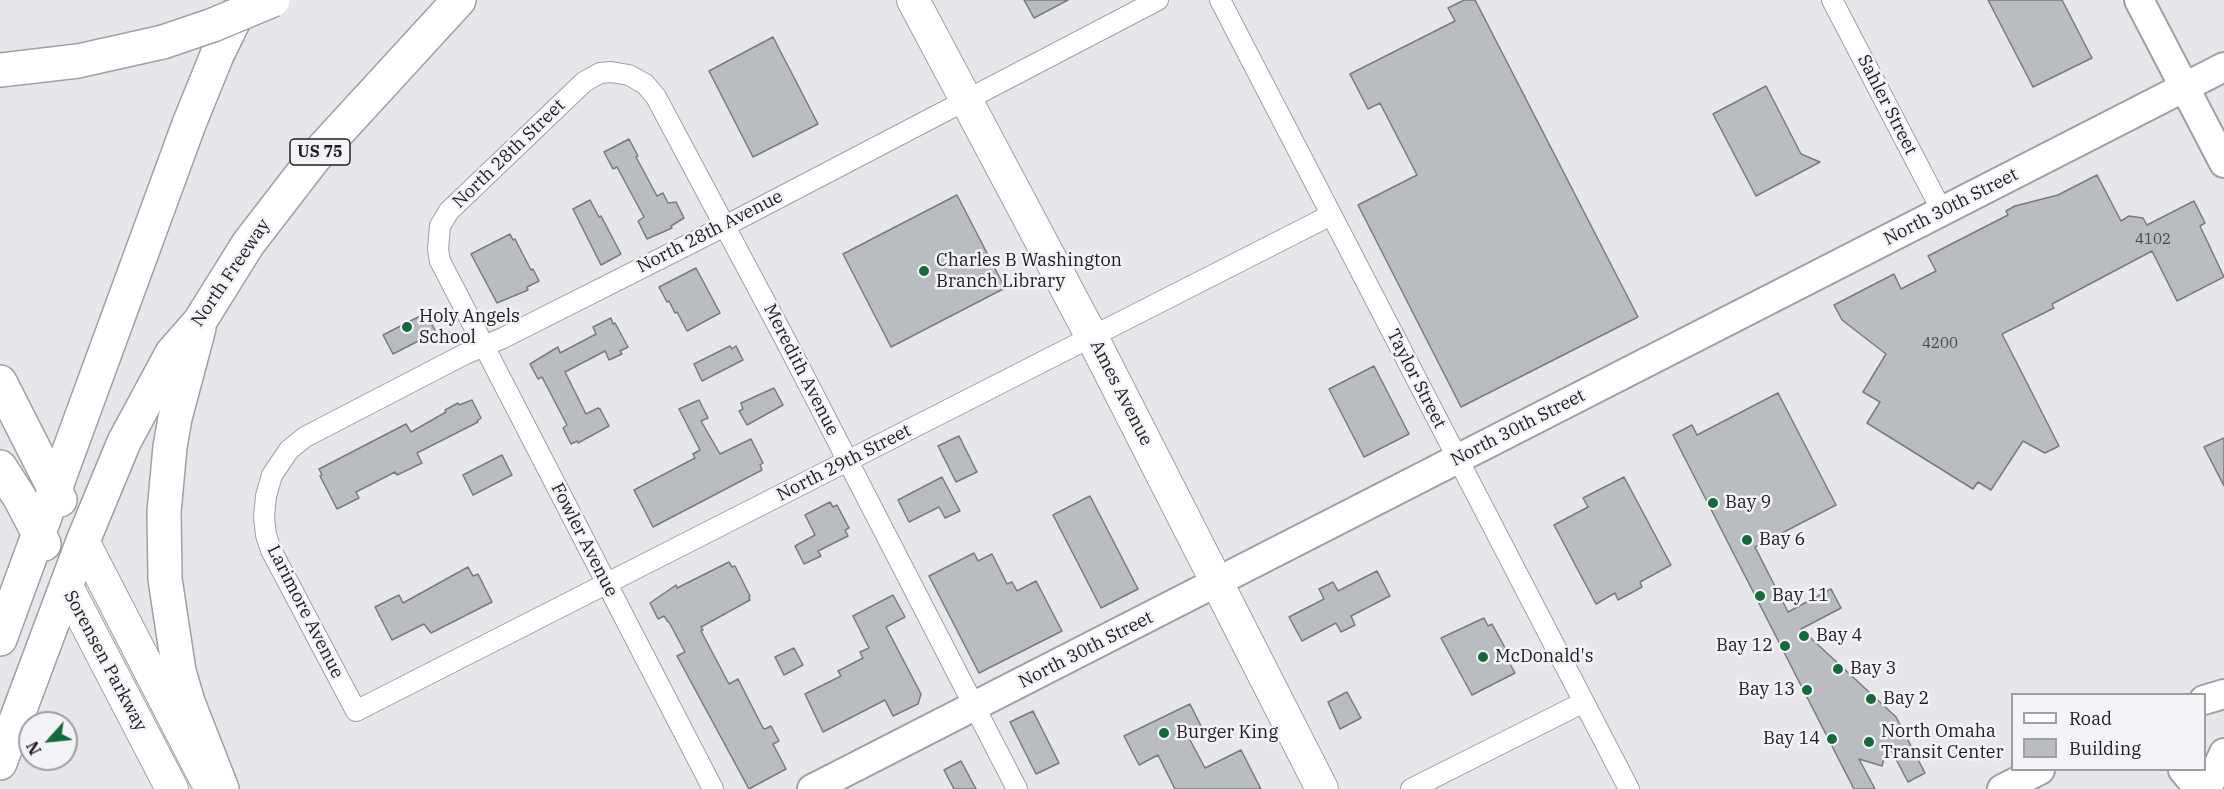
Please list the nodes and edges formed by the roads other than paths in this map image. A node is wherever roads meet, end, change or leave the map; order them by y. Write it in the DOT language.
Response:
graph roads {
  1 [pos="244,0"];
  2 [pos="273,0"];
  3 [pos="459,0"];
  4 [pos="913,0"];
  5 [pos="1158,0"];
  6 [pos="1220,0"];
  7 [pos="1832,0"];
  8 [pos="2139,0"];
  9 [pos="2224,67"];
  10 [pos="0,70"];
  11 [pos="611,72"];
  12 [pos="2185,87"];
  13 [pos="966,100"];
  14 [pos="2224,163"];
  15 [pos="1942,211"];
  16 [pos="1331,216"];
  17 [pos="724,226"];
  18 [pos="456,291"];
  19 [pos="200,321"];
  20 [pos="1092,337"];
  21 [pos="484,346"];
  22 [pos="0,382"];
  23 [pos="1458,459"];
  24 [pos="848,462"];
  25 [pos="0,467"];
  26 [pos="272,476"];
  27 [pos="54,489"];
  28 [pos="39,534"];
  29 [pos="83,541"];
  30 [pos="1217,582"];
  31 [pos="607,583"];
  32 [pos="66,585"];
  33 [pos="0,639"];
  34 [pos="2224,694"];
  35 [pos="2206,700"];
  36 [pos="1584,702"];
  37 [pos="974,708"];
  38 [pos="356,711"];
  39 [pos="2224,753"];
  40 [pos="0,763"];
  41 [pos="2038,771"];
  42 [pos="2185,771"];
  43 [pos="172,789"];
  44 [pos="211,789"];
  45 [pos="222,789"];
  46 [pos="713,789"];
  47 [pos="812,789"];
  48 [pos="1017,789"];
  49 [pos="1322,789"];
  50 [pos="1411,789"];
  51 [pos="1629,789"];
  52 [pos="2002,789"];
  53 [pos="2199,789"];
  54 [pos="2207,789"];
  1 -- 27 [label="highway"];
  2 -- 10 [label="highway, bridge"];
  3 -- 19 [label="highway, North Freeway / US 75"];
  4 -- 13 [label="main road, Ames Avenue"];
  5 -- 13 [label="street, North 28th Avenue"];
  6 -- 16 [label="street, Taylor Street"];
  7 -- 15 [label="street, Sahler Street"];
  8 -- 12 [label="main road"];
  9 -- 12 [label="main road, North 30th Street"];
  11 -- 17 [label="street, Meredith Avenue"];
  11 -- 18 [label="street, North 28th Street"];
  12 -- 14 [label="main road"];
  12 -- 15 [label="main road, North 30th Street"];
  13 -- 17 [label="street, North 28th Avenue"];
  13 -- 20 [label="main road, Ames Avenue"];
  15 -- 23 [label="main road, North 30th Street"];
  16 -- 20 [label="street, North 29th Street"];
  16 -- 23 [label="street, Taylor Street"];
  17 -- 21 [label="street, North 28th Avenue"];
  17 -- 24 [label="street, Meredith Avenue"];
  18 -- 21 [label="street, Fowler Avenue"];
  19 -- 29 [label="highway, North Freeway / US 75"];
  19 -- 45 [label="highway"];
  20 -- 24 [label="street, North 29th Street"];
  20 -- 30 [label="main road, Ames Avenue"];
  21 -- 26 [label="street, North 28th Avenue"];
  21 -- 31 [label="street, Fowler Avenue"];
  22 -- 27 [label="highway"];
  23 -- 30 [label="main road, North 30th Street"];
  23 -- 36 [label="street, Taylor Street"];
  24 -- 31 [label="street, North 29th Street"];
  24 -- 37 [label="street, Meredith Avenue"];
  25 -- 28 [label="highway, Sorensen Parkway"];
  26 -- 38 [label="street, Larimore Avenue"];
  27 -- 28 [label="highway"];
  27 -- 29 [label="highway"];
  28 -- 32 [label="highway, Sorensen Parkway"];
  28 -- 33 [label="highway"];
  29 -- 32 [label="highway, North Freeway / US 75"];
  29 -- 44 [label="main road, Sorensen Parkway"];
  30 -- 37 [label="main road, North 30th Street"];
  30 -- 49 [label="main road, Ames Avenue"];
  31 -- 38 [label="street, North 29th Street"];
  31 -- 46 [label="street, Fowler Avenue"];
  32 -- 40 [label="highway, US 75"];
  32 -- 43 [label="main road, Sorensen Parkway"];
  34 -- 35 [label="main road"];
  36 -- 50 [label="street"];
  36 -- 51 [label="street, Taylor Street"];
  37 -- 47 [label="main road, North 30th Street"];
  37 -- 48 [label="street, Meredith Avenue"];
  39 -- 54 [label="main road"];
  41 -- 52 [label="main road"];
  42 -- 53 [label="main road"];
}
